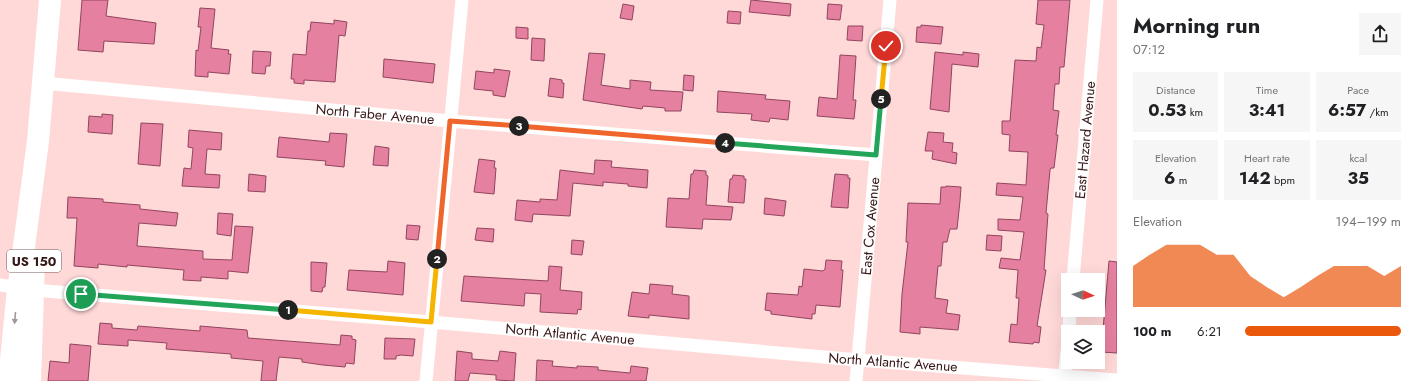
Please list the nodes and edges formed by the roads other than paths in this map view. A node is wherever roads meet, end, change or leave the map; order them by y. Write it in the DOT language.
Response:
graph roads {
  1 [pos="50,0"];
  2 [pos="462,0"];
  3 [pos="890,0"];
  4 [pos="1097,0"];
  5 [pos="43,83"];
  6 [pos="450,121"];
  7 [pos="876,155"];
  8 [pos="1074,273"];
  9 [pos="19,288"];
  10 [pos="431,322"];
  11 [pos="858,360"];
  12 [pos="1065,378"];
  13 [pos="1117,380"];
  14 [pos="9,381"];
  15 [pos="30,381"];
  16 [pos="426,381"];
  17 [pos="856,381"];
  1 -- 5 [label="highway, US 150"];
  2 -- 6 [label="street"];
  3 -- 7 [label="street, East Cox Avenue"];
  4 -- 8 [label="street, East Hazard Avenue"];
  5 -- 6 [label="street, North Faber Avenue"];
  5 -- 9 [label="highway, US 150"];
  6 -- 7 [label="street, North Faber Avenue"];
  6 -- 10 [label="street"];
  7 -- 11 [label="street, East Cox Avenue"];
  9 -- 10 [label="street, North Atlantic Avenue"];
  9 -- 14 [label="highway, US 150, one-way"];
  9 -- 15 [label="highway, US 150"];
  10 -- 11 [label="street, North Atlantic Avenue"];
  10 -- 16 [label="street"];
  11 -- 12 [label="street, North Atlantic Avenue"];
  11 -- 17 [label="street, East Cox Avenue"];
  12 -- 13 [label="street, North Atlantic Avenue"];
}
